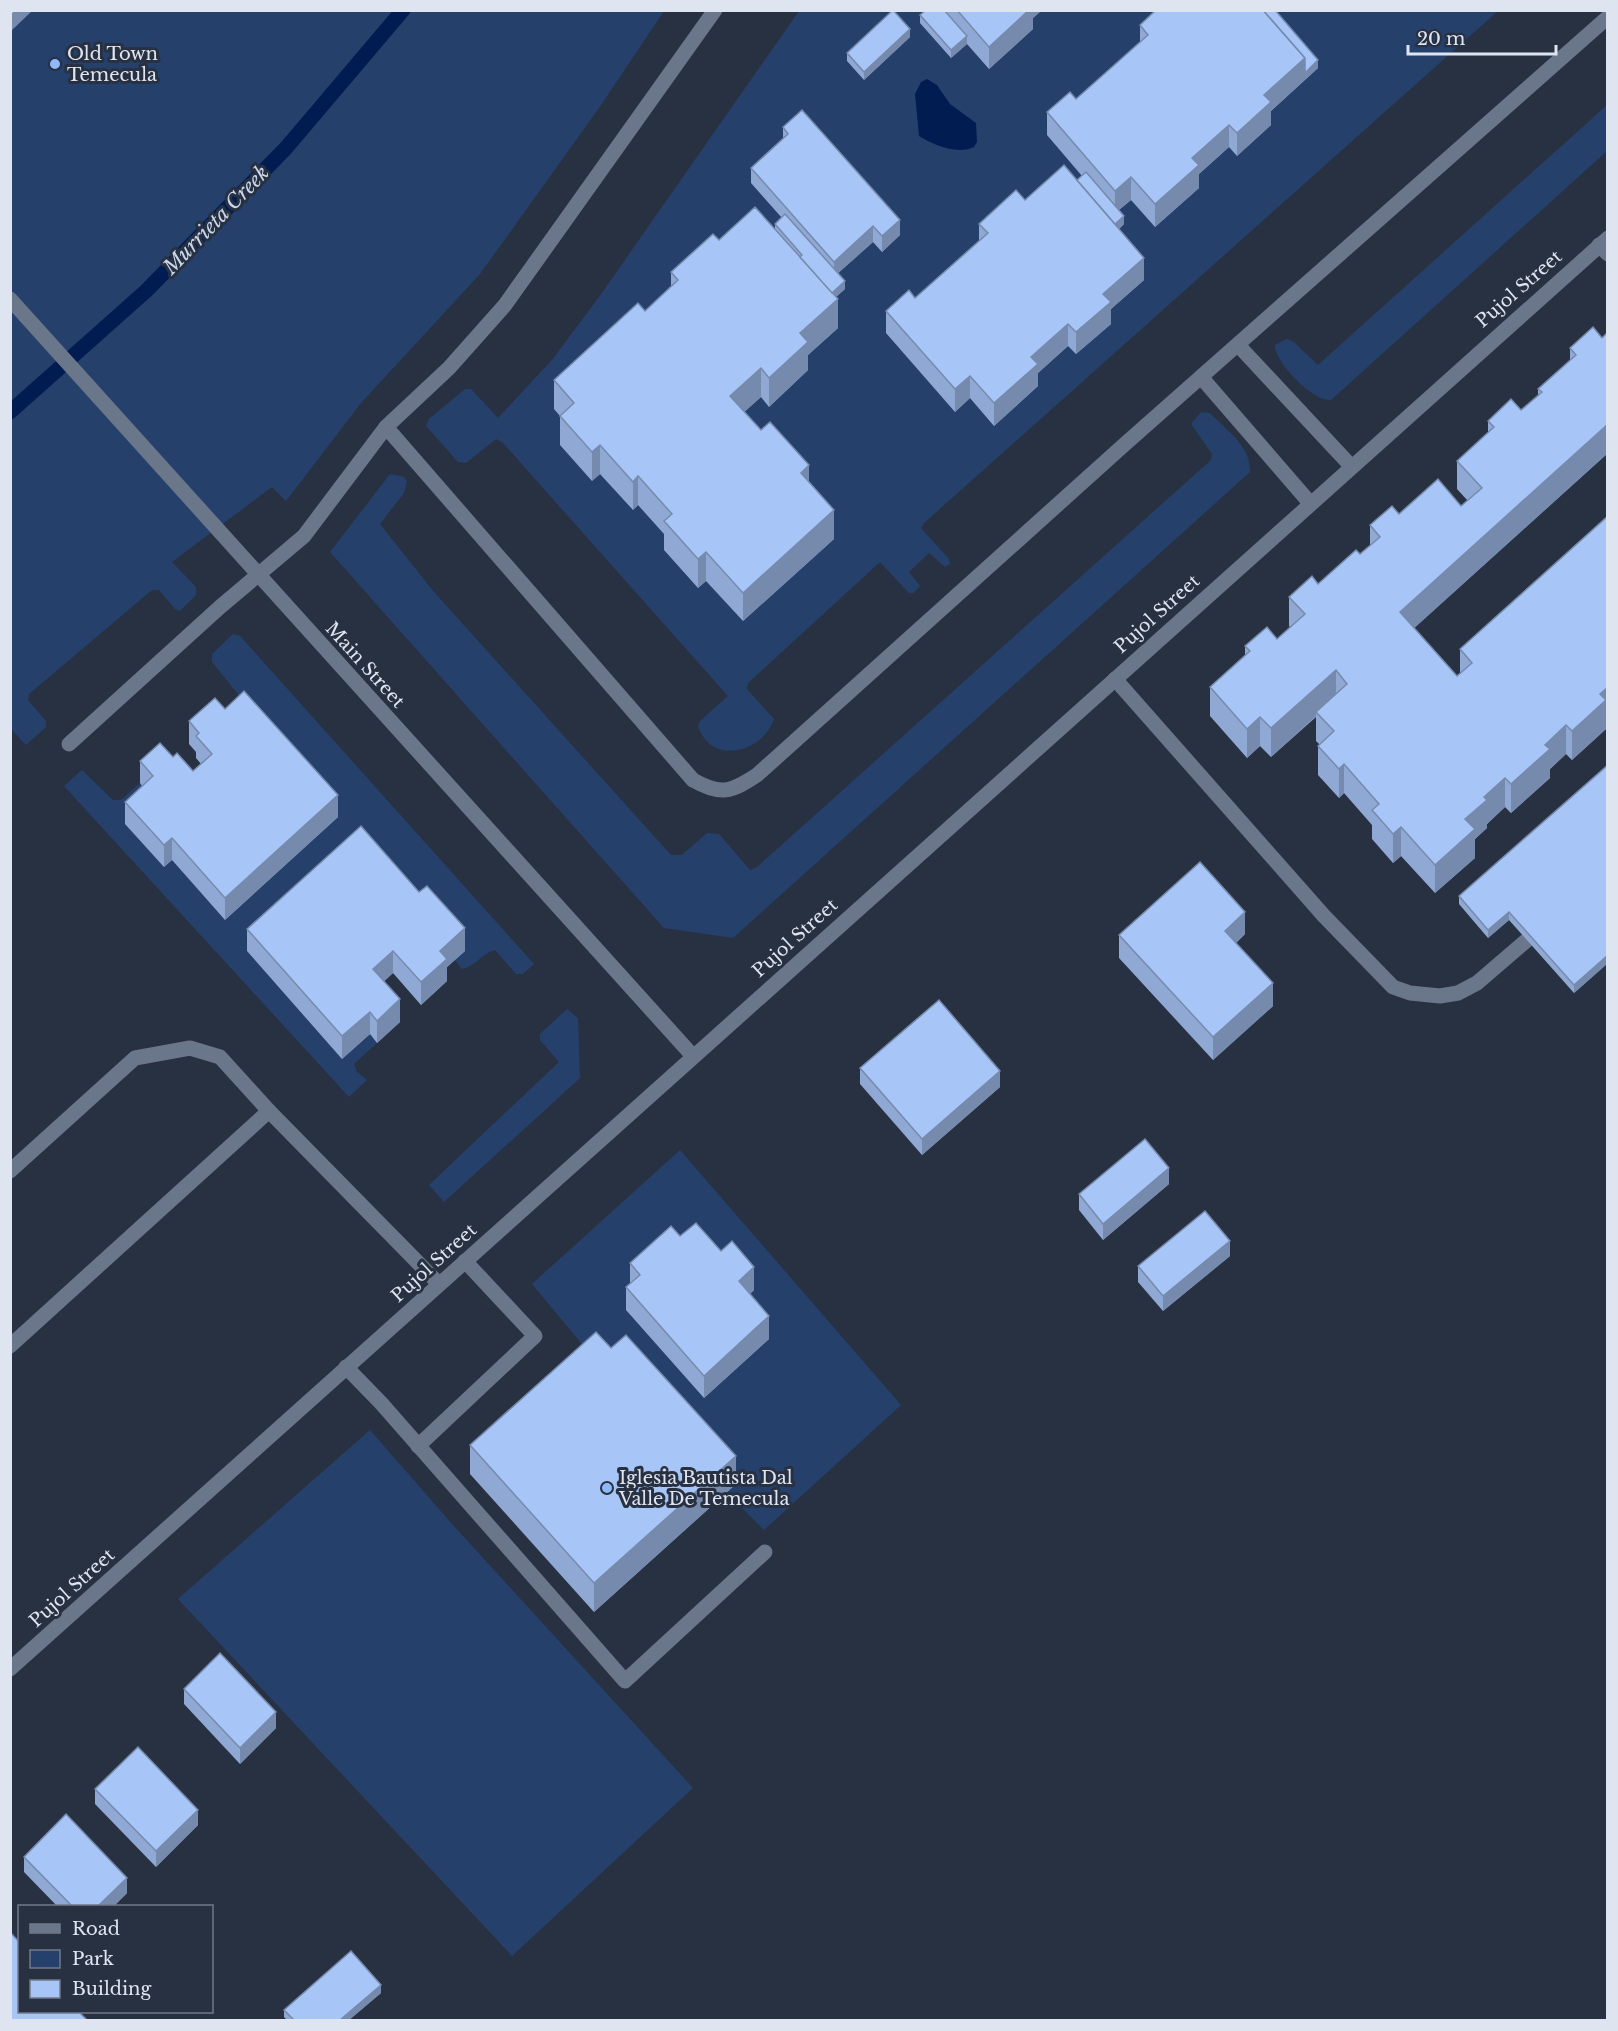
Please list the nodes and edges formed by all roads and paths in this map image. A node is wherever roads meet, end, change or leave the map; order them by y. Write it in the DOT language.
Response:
graph roads {
  1 [pos="715,10"];
  2 [pos="1608,17"];
  3 [pos="1605,246"];
  4 [pos="10,299"];
  5 [pos="1238,345"];
  6 [pos="1202,377"];
  7 [pos="386,427"];
  8 [pos="1351,466"];
  9 [pos="1310,503"];
  10 [pos="258,574"];
  11 [pos="1115,679"];
  12 [pos="69,744"];
  13 [pos="1554,915"];
  14 [pos="692,1055"];
  15 [pos="269,1111"];
  16 [pos="10,1171"];
  17 [pos="465,1261"];
  18 [pos="439,1284"];
  19 [pos="10,1346"];
  20 [pos="346,1367"];
  21 [pos="418,1446"];
  22 [pos="765,1552"];
  23 [pos="10,1669"];
  1 -- 7 [label="street"];
  2 -- 5 [label="street"];
  3 -- 8 [label="street, Pujol Street"];
  4 -- 10 [label="street, Main Street"];
  5 -- 6 [label="street"];
  5 -- 8 [label="street"];
  6 -- 7 [label="street"];
  6 -- 9 [label="street"];
  7 -- 10 [label="street"];
  8 -- 9 [label="street, Pujol Street"];
  9 -- 11 [label="street, Pujol Street"];
  10 -- 12 [label="street"];
  10 -- 14 [label="street, Main Street"];
  11 -- 13 [label="street"];
  11 -- 14 [label="street, Pujol Street"];
  14 -- 17 [label="street, Pujol Street"];
  15 -- 16 [label="street"];
  15 -- 18 [label="street"];
  15 -- 19 [label="street"];
  17 -- 18 [label="street, Pujol Street"];
  17 -- 21 [label="street"];
  18 -- 20 [label="street, Pujol Street"];
  20 -- 21 [label="street"];
  20 -- 23 [label="street, Pujol Street"];
  21 -- 22 [label="street"];
}
